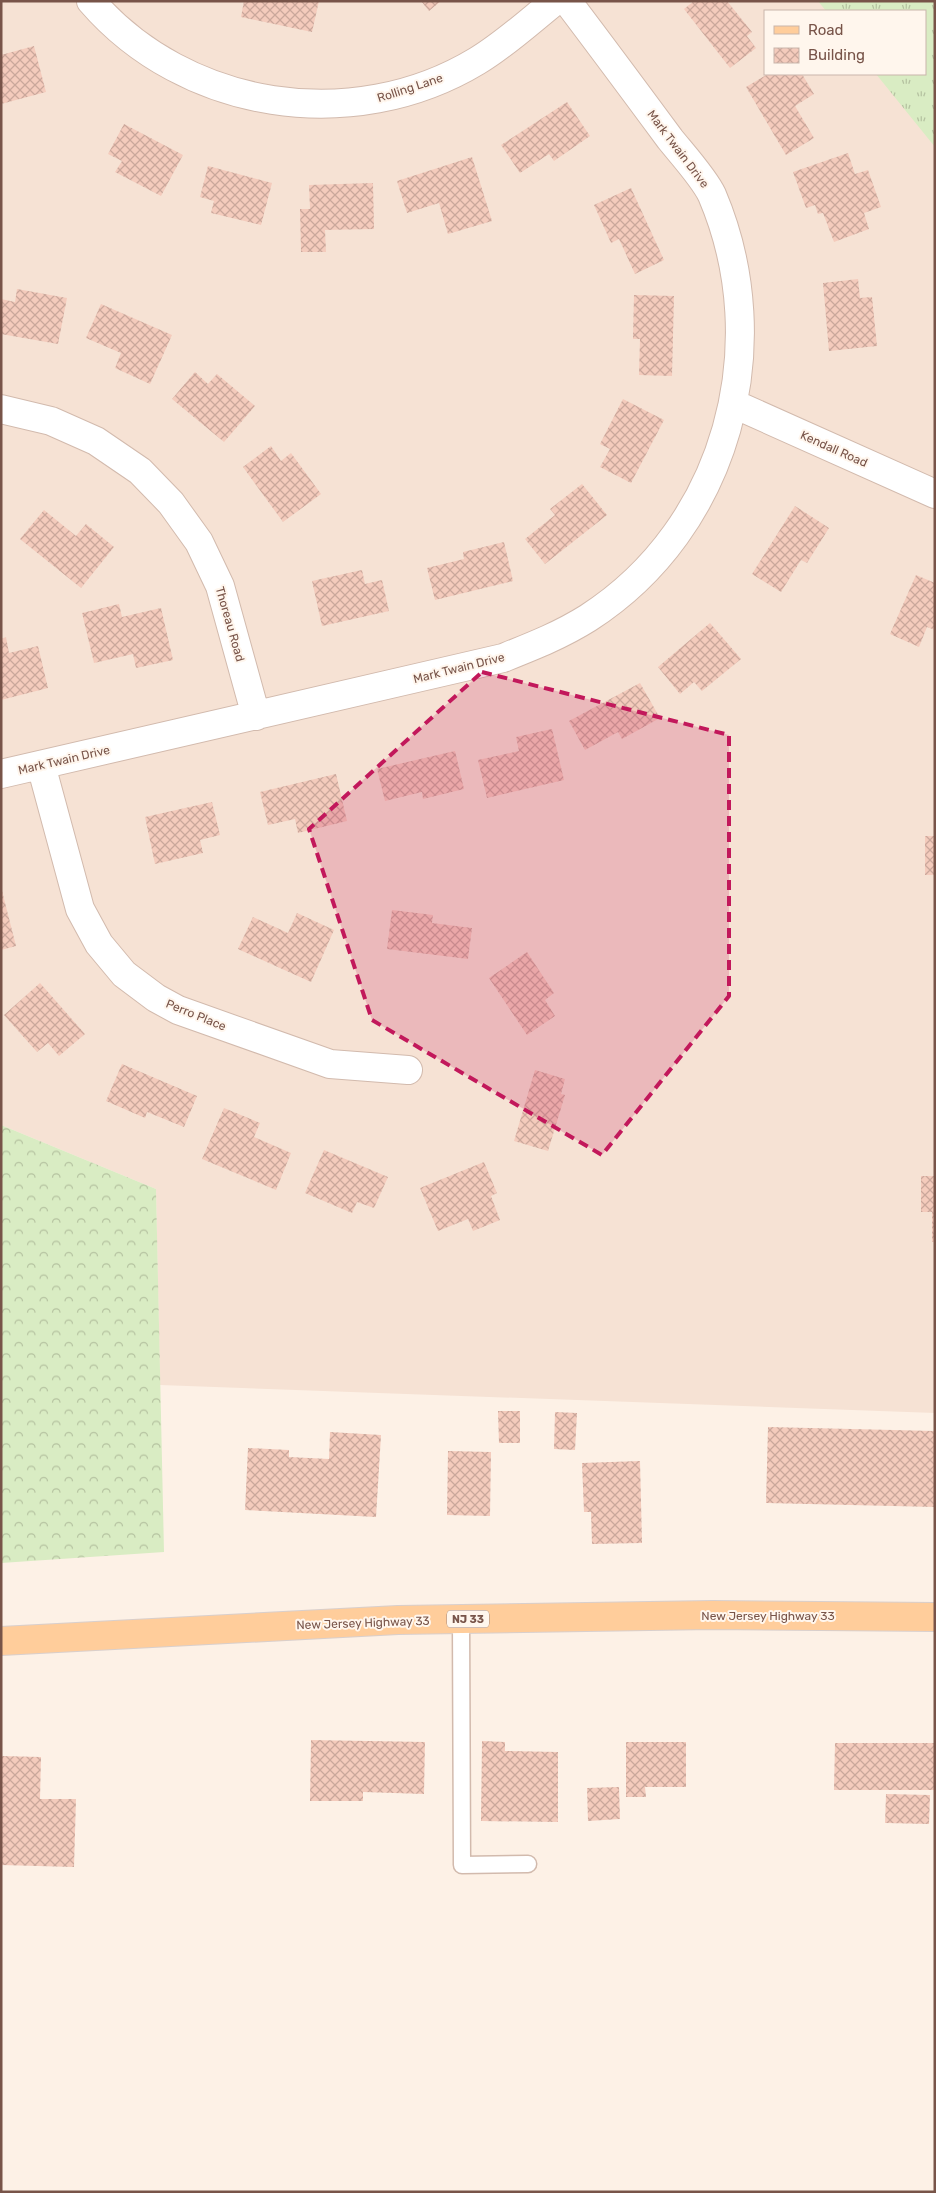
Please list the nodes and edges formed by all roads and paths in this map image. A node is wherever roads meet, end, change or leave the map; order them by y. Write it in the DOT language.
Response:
graph roads {
  1 [pos="91,1"];
  2 [pos="555,1"];
  3 [pos="567,1"];
  4 [pos="734,404"];
  5 [pos="1,409"];
  6 [pos="935,494"];
  7 [pos="256,716"];
  8 [pos="41,765"];
  9 [pos="1,774"];
  10 [pos="408,1070"];
  11 [pos="935,1617"];
  12 [pos="461,1619"];
  13 [pos="1,1641"];
  14 [pos="528,1864"];
  1 -- 2 [label="street, Rolling Lane"];
  3 -- 4 [label="street, Mark Twain Drive"];
  4 -- 6 [label="street, Kendall Road"];
  4 -- 7 [label="street, Mark Twain Drive"];
  5 -- 7 [label="street, Thoreau Road"];
  7 -- 8 [label="street, Mark Twain Drive"];
  8 -- 9 [label="street, Mark Twain Drive"];
  8 -- 10 [label="street, Perro Place"];
  11 -- 12 [label="main road, New Jersey Highway 33 / NJ 33"];
  12 -- 13 [label="main road, New Jersey Highway 33 / NJ 33"];
  12 -- 14 [label="lane"];
}
